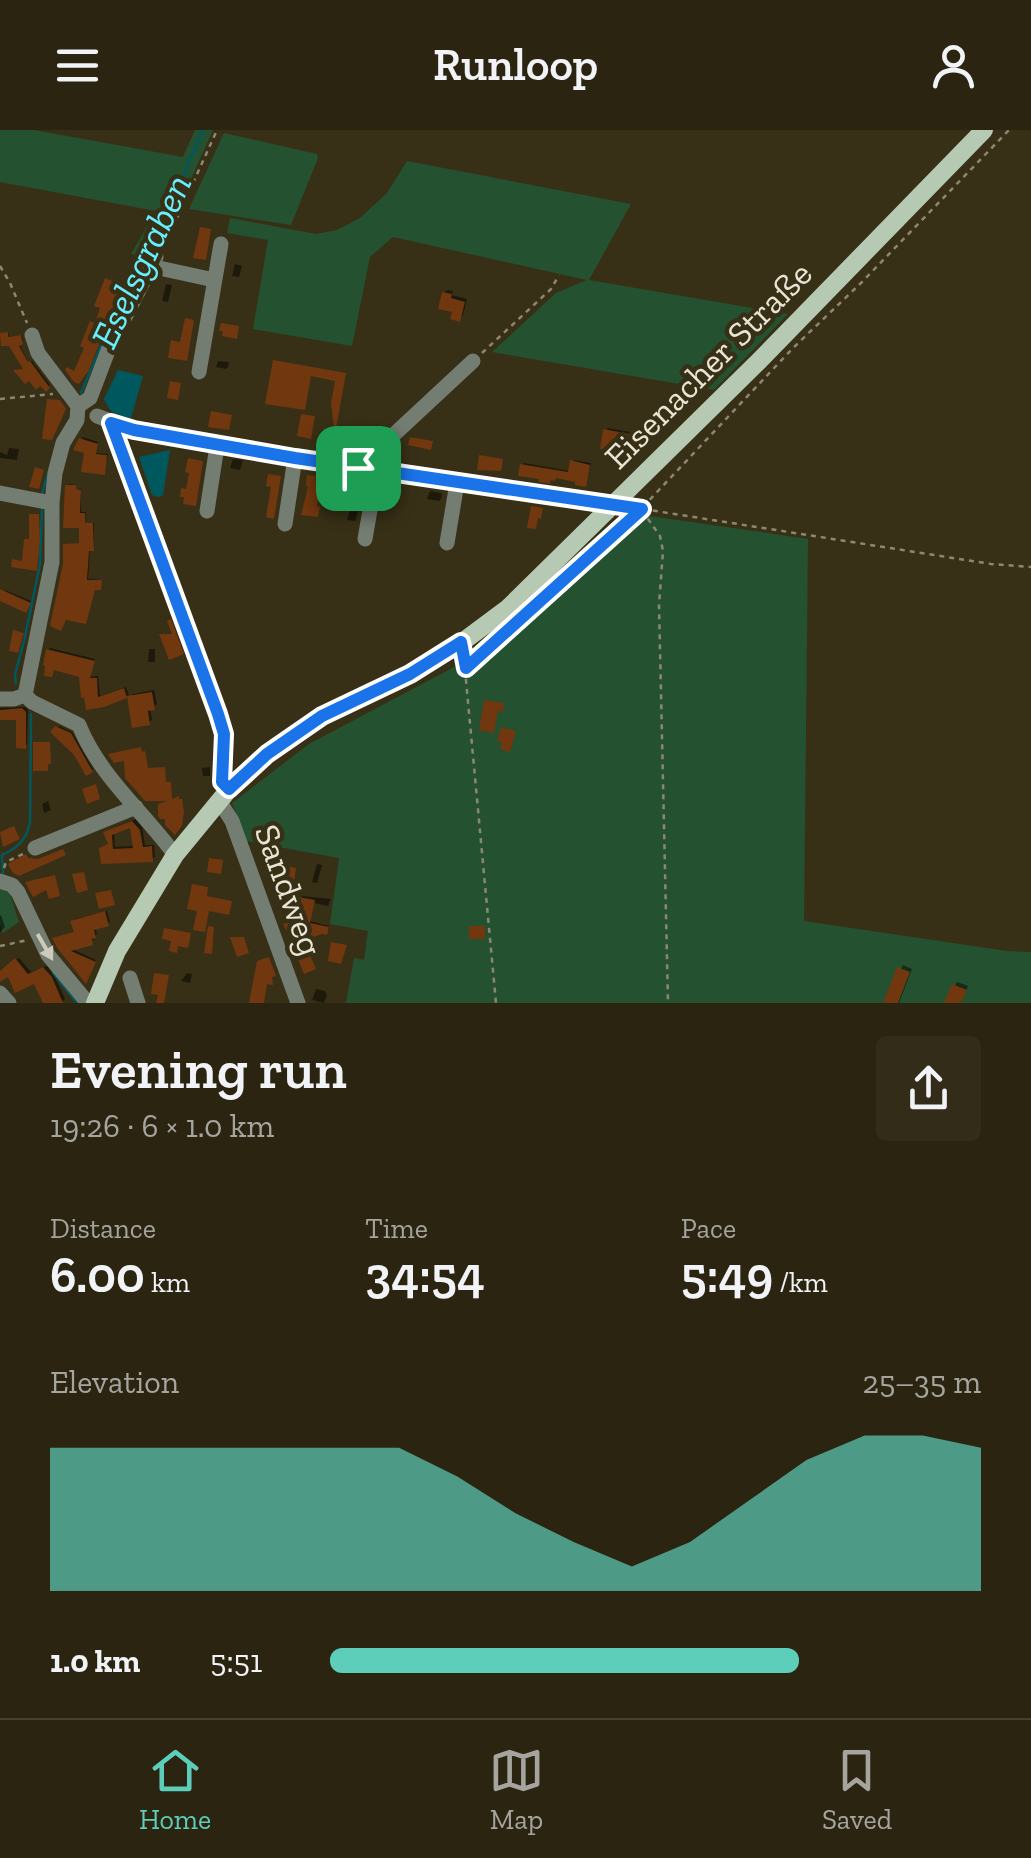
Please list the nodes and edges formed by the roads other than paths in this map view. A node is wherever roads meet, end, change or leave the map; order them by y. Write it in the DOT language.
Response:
graph roads {
  1 [pos="984,130"];
  2 [pos="221,244"];
  3 [pos="214,280"];
  4 [pos="32,336"];
  5 [pos="473,361"];
  6 [pos="199,372"];
  7 [pos="78,405"];
  8 [pos="104,420"];
  9 [pos="216,446"];
  10 [pos="295,458"];
  11 [pos="358,468"];
  12 [pos="376,470"];
  13 [pos="457,483"];
  14 [pos="0,493"];
  15 [pos="52,504"];
  16 [pos="616,504"];
  17 [pos="207,511"];
  18 [pos="285,524"];
  19 [pos="365,539"];
  20 [pos="448,543"];
  21 [pos="25,695"];
  22 [pos="0,699"];
  23 [pos="110,780"];
  24 [pos="222,796"];
  25 [pos="136,807"];
  26 [pos="110,818"];
  27 [pos="35,848"];
  28 [pos="175,856"];
  29 [pos="6,883"];
  30 [pos="130,978"];
  31 [pos="0,992"];
  32 [pos="10,1003"];
  33 [pos="92,1003"];
  34 [pos="138,1003"];
  35 [pos="298,1003"];
  1 -- 16 [label="main road, Eisenacher Straße"];
  2 -- 3 [label="street"];
  3 -- 6 [label="street"];
  3 -- 7 [label="street"];
  4 -- 7 [label="street"];
  5 -- 11 [label="street"];
  7 -- 8 [label="street"];
  7 -- 15 [label="street"];
  8 -- 9 [label="street"];
  8 -- 24 [label="street"];
  9 -- 10 [label="street"];
  9 -- 17 [label="street"];
  10 -- 11 [label="street"];
  10 -- 18 [label="street"];
  11 -- 12 [label="street"];
  12 -- 13 [label="street"];
  12 -- 19 [label="street"];
  13 -- 16 [label="street"];
  13 -- 20 [label="street"];
  14 -- 15 [label="street"];
  15 -- 21 [label="street"];
  16 -- 24 [label="main road, Eisenacher Straße"];
  21 -- 22 [label="street"];
  21 -- 23 [label="street"];
  23 -- 25 [label="street"];
  23 -- 26 [label="street"];
  24 -- 28 [label="main road, Eisenacher Straße"];
  24 -- 35 [label="street, Sandweg"];
  25 -- 26 [label="street"];
  25 -- 28 [label="street"];
  26 -- 27 [label="street"];
  28 -- 33 [label="main road, Eisenacher Straße"];
  29 -- 33 [label="street, one-way"];
  30 -- 34 [label="street"];
  31 -- 32 [label="street"];
}
